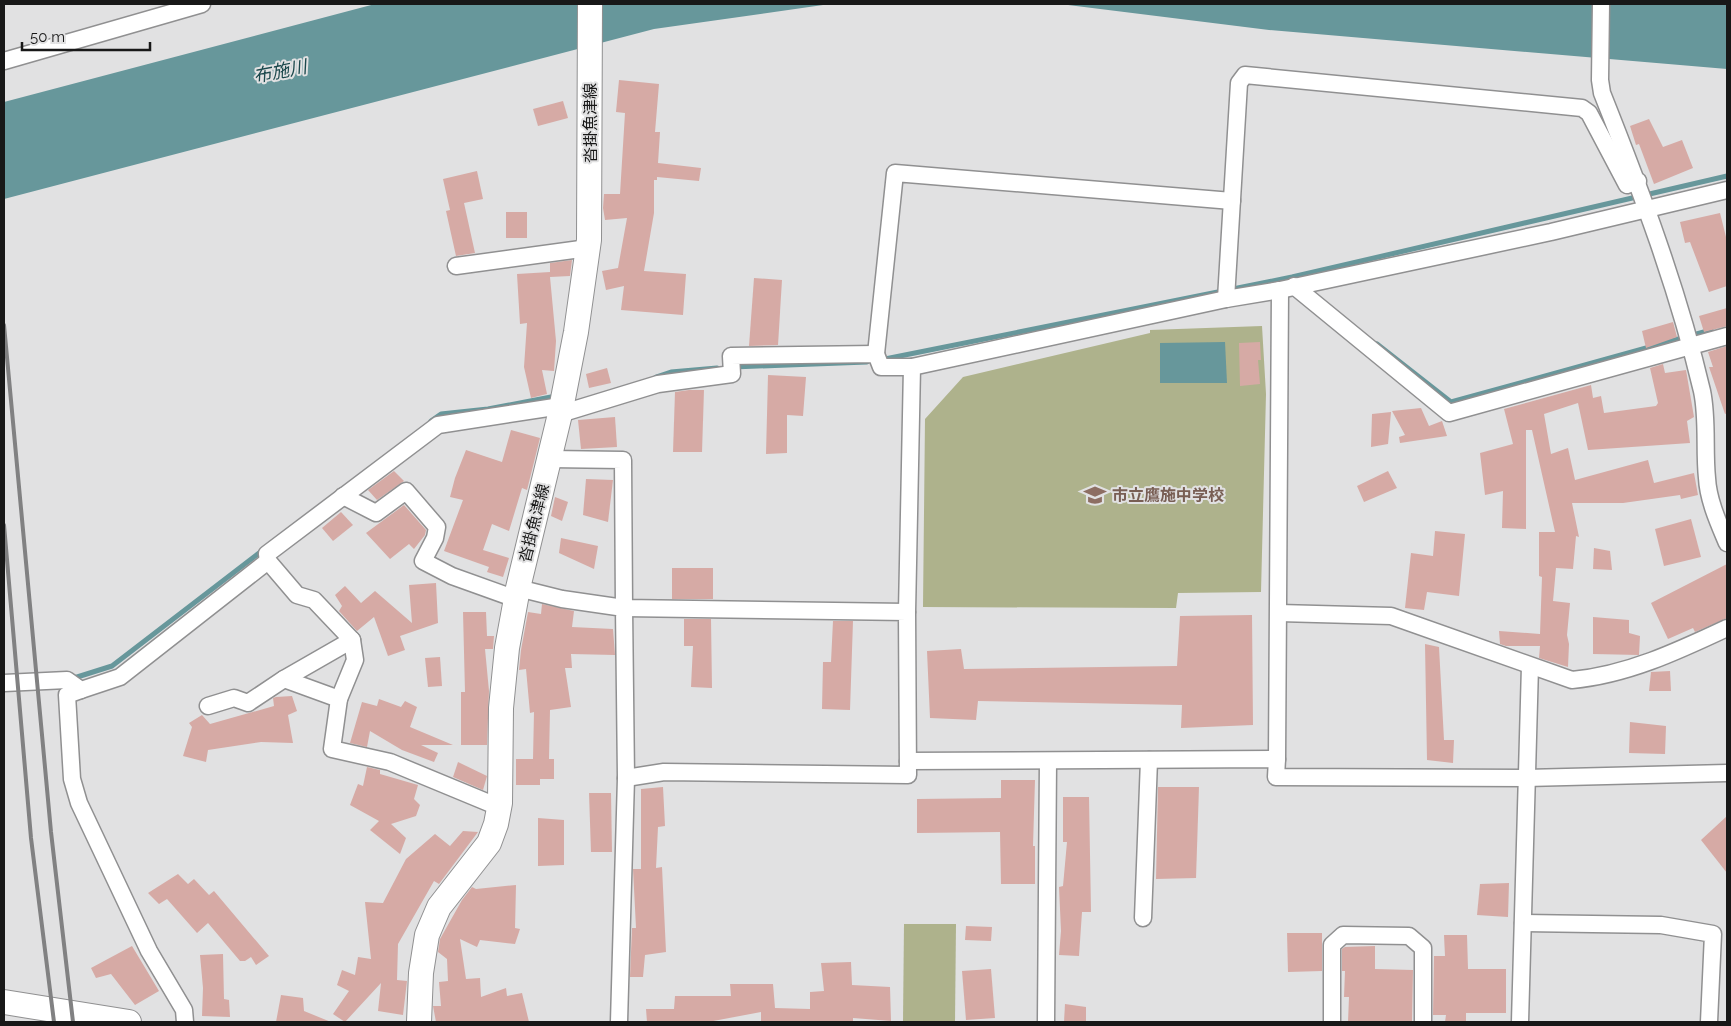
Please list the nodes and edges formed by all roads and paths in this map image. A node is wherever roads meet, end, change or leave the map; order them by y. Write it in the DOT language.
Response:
graph roads {
  1 [pos="202,4"];
  2 [pos="590,4"];
  3 [pos="1601,4"];
  4 [pos="4,61"];
  5 [pos="1638,181"];
  6 [pos="1727,190"];
  7 [pos="1232,201"];
  8 [pos="1649,210"];
  9 [pos="588,248"];
  10 [pos="456,266"];
  11 [pos="1287,288"];
  12 [pos="1226,298"];
  13 [pos="1727,336"];
  14 [pos="1691,346"];
  15 [pos="876,354"];
  16 [pos="912,367"];
  17 [pos="560,410"];
  18 [pos="550,458"];
  19 [pos="343,496"];
  20 [pos="1727,543"];
  21 [pos="268,561"];
  22 [pos="517,593"];
  23 [pos="624,608"];
  24 [pos="907,612"];
  25 [pos="1279,613"];
  26 [pos="1727,628"];
  27 [pos="352,640"];
  28 [pos="1530,666"];
  29 [pos="284,679"];
  30 [pos="4,683"];
  31 [pos="81,690"];
  32 [pos="339,699"];
  33 [pos="208,706"];
  34 [pos="1277,759"];
  35 [pos="1148,760"];
  36 [pos="908,761"];
  37 [pos="1048,761"];
  38 [pos="1727,773"];
  39 [pos="626,778"];
  40 [pos="1526,778"];
  41 [pos="500,804"];
  42 [pos="1143,918"];
  43 [pos="1523,923"];
  44 [pos="4,1002"];
  45 [pos="129,1022"];
  46 [pos="185,1022"];
  47 [pos="418,1022"];
  48 [pos="619,1022"];
  49 [pos="1046,1022"];
  50 [pos="1332,1022"];
  51 [pos="1424,1022"];
  52 [pos="1520,1022"];
  53 [pos="1709,1022"];
  1 -- 4 [label="street"];
  2 -- 9 [label="main road, 沓掛魚津線"];
  3 -- 5 [label="street"];
  5 -- 7 [label="street"];
  5 -- 8 [label="street"];
  6 -- 8 [label="street"];
  7 -- 12 [label="street"];
  7 -- 15 [label="street"];
  8 -- 11 [label="street"];
  8 -- 14 [label="street"];
  9 -- 10 [label="street"];
  9 -- 17 [label="main road, 沓掛魚津線"];
  11 -- 12 [label="street"];
  11 -- 14 [label="street"];
  11 -- 25 [label="street"];
  12 -- 16 [label="street"];
  13 -- 14 [label="street"];
  14 -- 20 [label="street"];
  15 -- 16 [label="street"];
  15 -- 17 [label="street"];
  16 -- 24 [label="street"];
  17 -- 18 [label="main road, 沓掛魚津線"];
  17 -- 19 [label="street"];
  18 -- 22 [label="main road, 沓掛魚津線"];
  18 -- 23 [label="street"];
  19 -- 21 [label="street"];
  19 -- 22 [label="street"];
  21 -- 27 [label="street"];
  21 -- 31 [label="street"];
  22 -- 23 [label="street"];
  22 -- 41 [label="main road, 沓掛魚津線"];
  23 -- 24 [label="street"];
  23 -- 39 [label="street"];
  24 -- 36 [label="street"];
  25 -- 28 [label="street"];
  25 -- 34 [label="street"];
  26 -- 28 [label="street"];
  27 -- 29 [label="street"];
  27 -- 32 [label="street"];
  28 -- 40 [label="street"];
  29 -- 32 [label="street"];
  29 -- 33 [label="street"];
  30 -- 31 [label="street"];
  31 -- 46 [label="street"];
  32 -- 41 [label="street"];
  34 -- 35 [label="street"];
  34 -- 40 [label="street"];
  35 -- 37 [label="street"];
  35 -- 42 [label="street"];
  36 -- 37 [label="street"];
  36 -- 39 [label="street"];
  37 -- 49 [label="street"];
  38 -- 40 [label="street"];
  39 -- 48 [label="street"];
  40 -- 43 [label="street"];
  41 -- 47 [label="main road, 沓掛魚津線"];
  43 -- 52 [label="street"];
  43 -- 53 [label="street"];
  44 -- 45 [label="main road"];
  50 -- 51 [label="street"];
}
